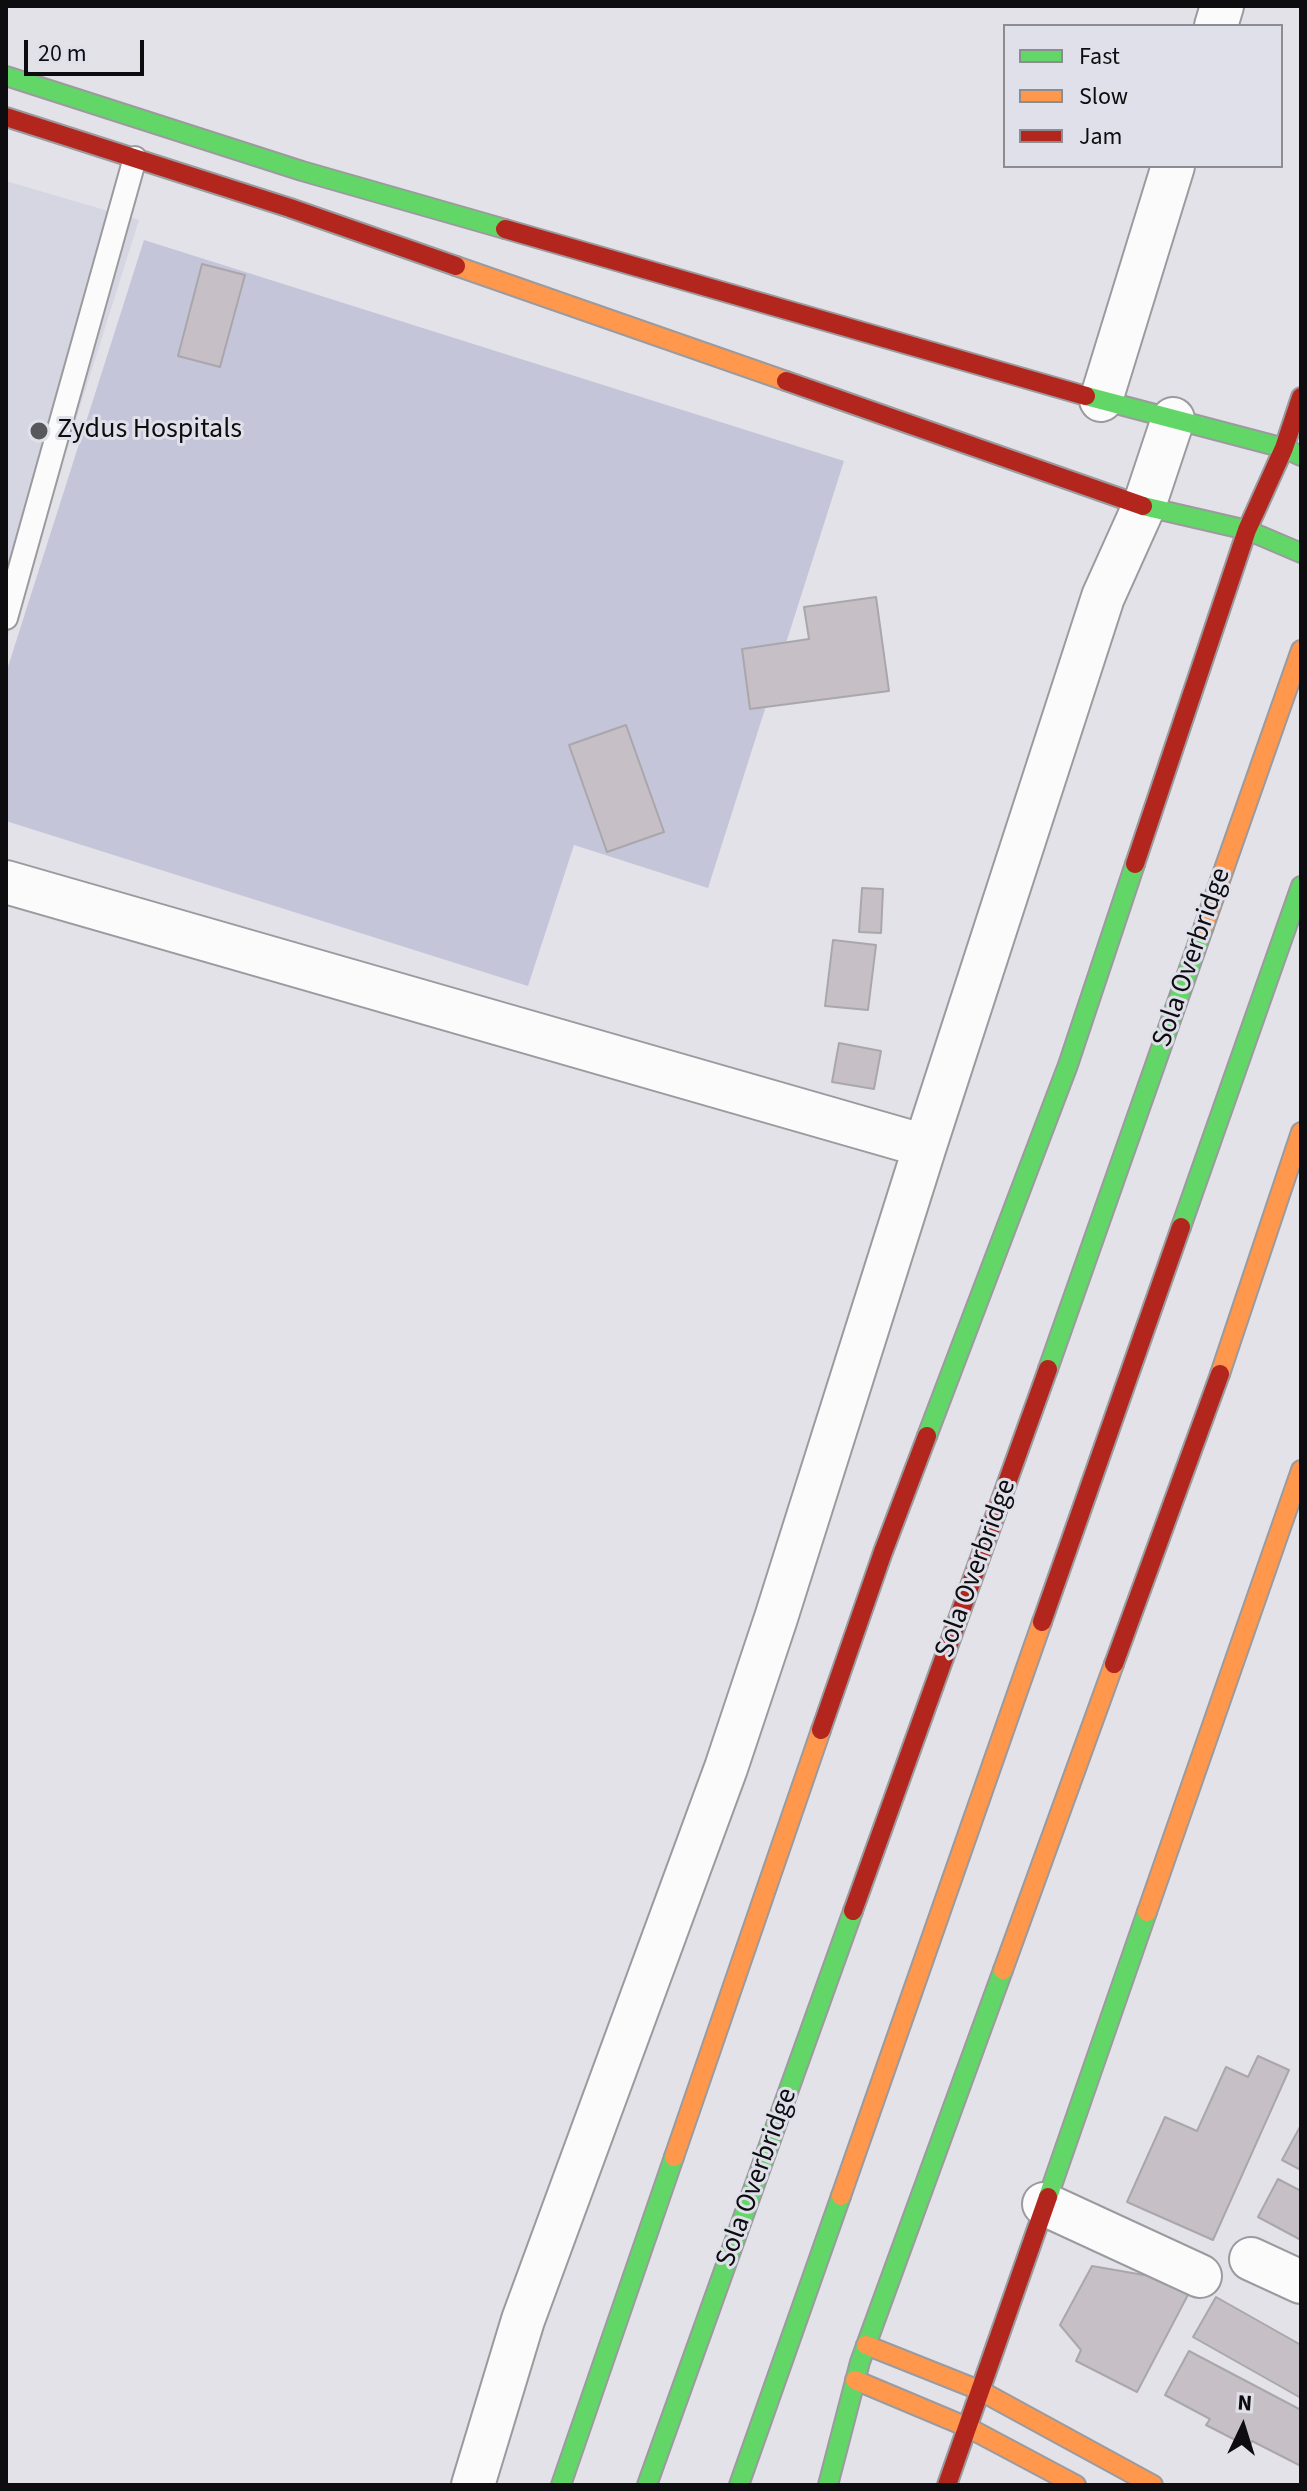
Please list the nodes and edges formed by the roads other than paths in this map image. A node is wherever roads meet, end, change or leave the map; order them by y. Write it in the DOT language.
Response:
graph roads {
  1 [pos="6,76"];
  2 [pos="6,117"];
  3 [pos="135,158"];
  4 [pos="1172,168"];
  5 [pos="1301,397"];
  6 [pos="1101,400"];
  7 [pos="1173,419"];
  8 [pos="1284,448"];
  9 [pos="1301,456"];
  10 [pos="1144,506"];
  11 [pos="1247,530"];
  12 [pos="1301,553"];
  13 [pos="6,618"];
  14 [pos="1301,650"];
  15 [pos="6,882"];
  16 [pos="1301,886"];
  17 [pos="1301,1132"];
  18 [pos="925,1146"];
  19 [pos="1301,1470"];
  20 [pos="1044,2204"];
  21 [pos="1251,2259"];
  22 [pos="1200,2276"];
  23 [pos="1301,2282"];
  24 [pos="866,2345"];
  25 [pos="855,2380"];
  26 [pos="979,2390"];
  27 [pos="967,2427"];
  28 [pos="473,2485"];
  29 [pos="561,2485"];
  30 [pos="647,2485"];
  31 [pos="739,2485"];
  32 [pos="828,2485"];
  33 [pos="947,2485"];
  34 [pos="1076,2485"];
  35 [pos="1153,2485"];
  1 -- 6 [label="main road"];
  2 -- 3 [label="main road"];
  3 -- 10 [label="main road"];
  3 -- 13 [label="lane"];
  4 -- 6 [label="street"];
  5 -- 8 [label="main road"];
  6 -- 7 [label="main road"];
  7 -- 8 [label="main road"];
  7 -- 10 [label="street"];
  8 -- 9 [label="main road"];
  8 -- 11 [label="main road"];
  10 -- 11 [label="main road"];
  10 -- 18 [label="street"];
  11 -- 12 [label="main road"];
  11 -- 29 [label="main road"];
  14 -- 30 [label="main road, Sola Overbridge"];
  15 -- 18 [label="street"];
  16 -- 31 [label="main road"];
  17 -- 24 [label="main road"];
  18 -- 28 [label="street"];
  19 -- 20 [label="main road"];
  20 -- 22 [label="street"];
  20 -- 26 [label="main road"];
  21 -- 23 [label="street"];
  24 -- 25 [label="main road"];
  24 -- 26 [label="main road"];
  25 -- 27 [label="main road"];
  25 -- 32 [label="main road"];
  26 -- 27 [label="main road"];
  26 -- 35 [label="main road"];
  27 -- 33 [label="main road"];
  27 -- 34 [label="main road"];
}
